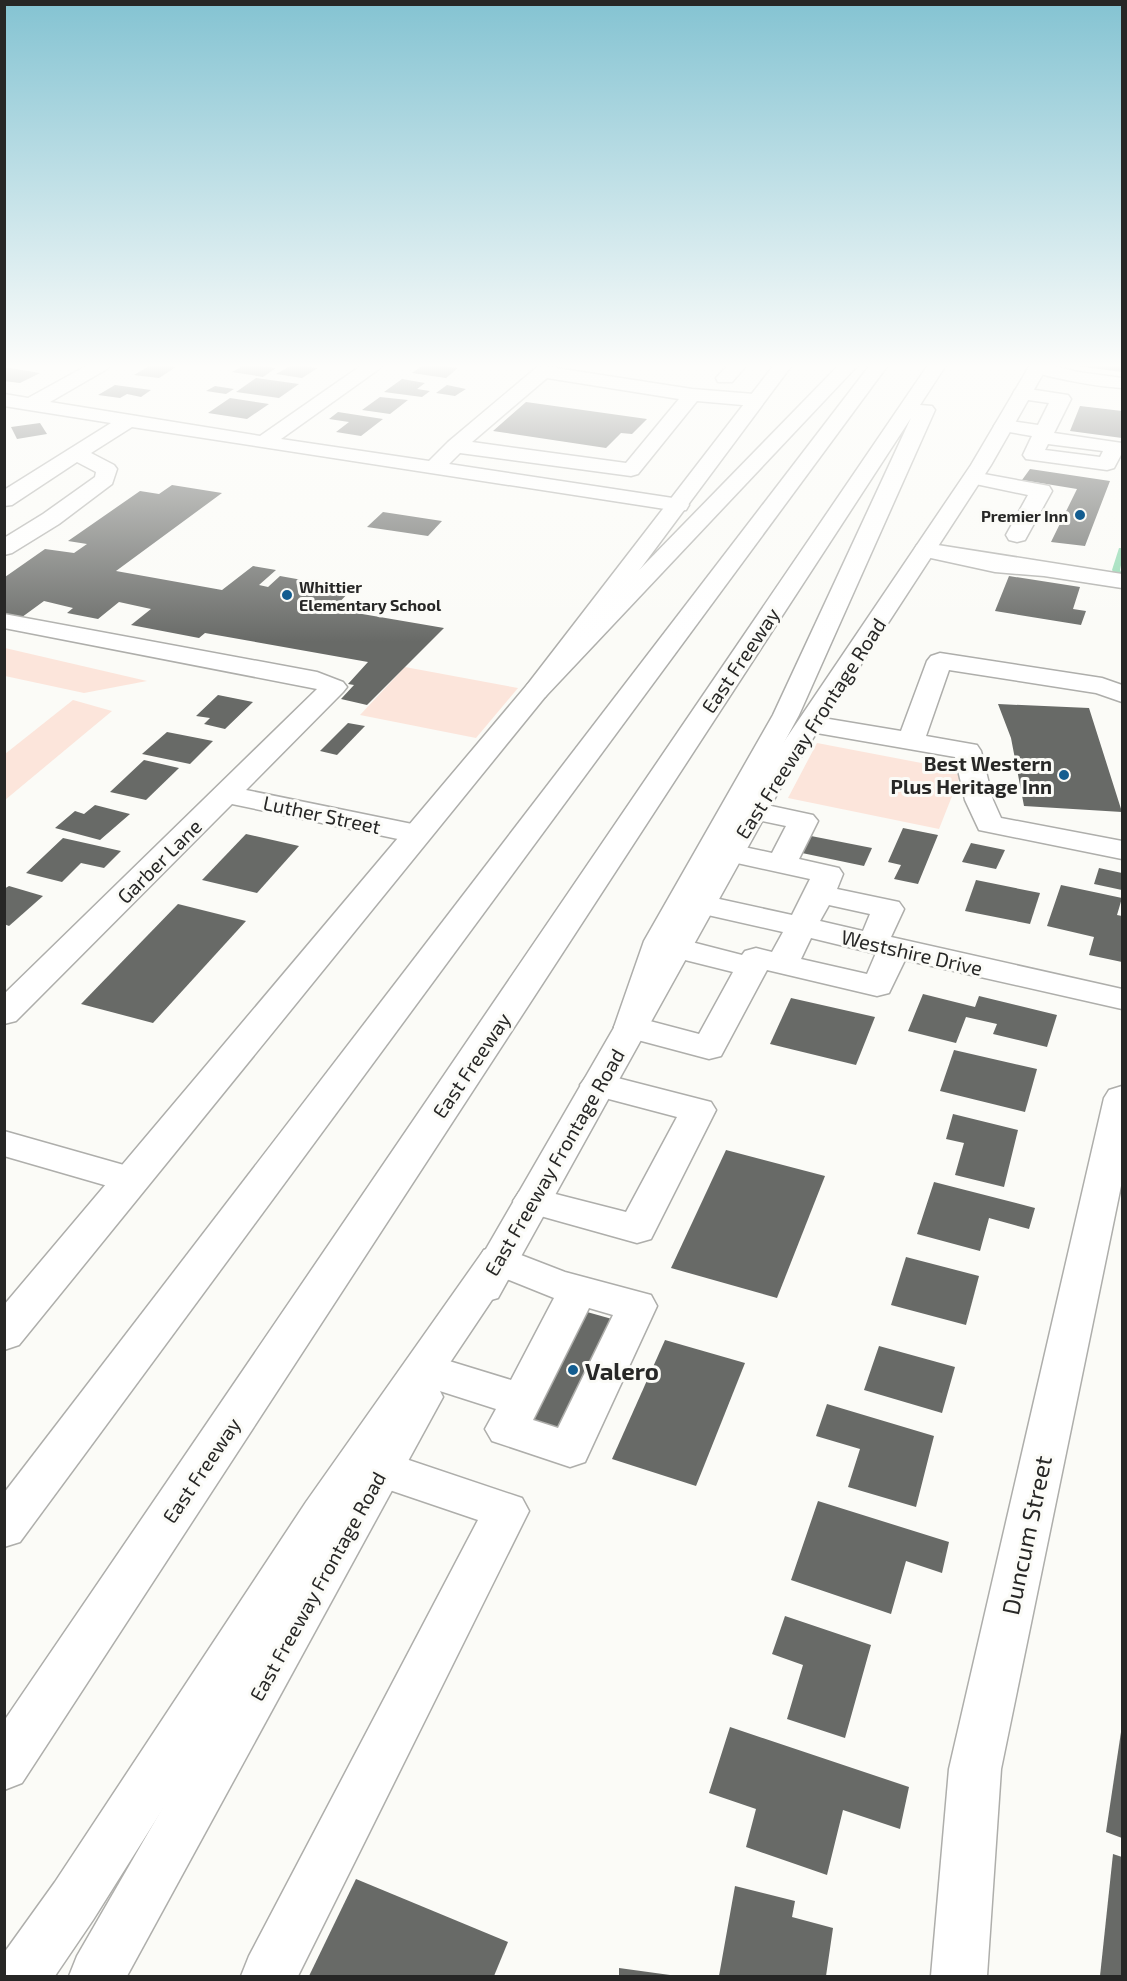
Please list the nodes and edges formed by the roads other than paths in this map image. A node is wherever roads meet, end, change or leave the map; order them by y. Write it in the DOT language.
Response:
graph roads {
  1 [pos="71,457"];
  2 [pos="84,457"];
  3 [pos="365,457"];
  4 [pos="444,457"];
  5 [pos="539,457"];
  6 [pos="641,457"];
  7 [pos="713,457"];
  8 [pos="760,457"];
  9 [pos="809,457"];
  10 [pos="875,457"];
  11 [pos="903,457"];
  12 [pos="985,457"];
  13 [pos="434,468"];
  14 [pos="973,478"];
  15 [pos="4,500"];
  16 [pos="678,505"];
  17 [pos="1017,535"];
  18 [pos="4,548"];
  19 [pos="925,550"];
  20 [pos="1122,581"];
  21 [pos="4,621"];
  22 [pos="536,691"];
  23 [pos="1122,694"];
  24 [pos="811,724"];
  25 [pos="911,740"];
  26 [pos="227,795"];
  27 [pos="753,811"];
  28 [pos="417,834"];
  29 [pos="1122,850"];
  30 [pos="730,853"];
  31 [pos="781,864"];
  32 [pos="819,894"];
  33 [pos="701,904"];
  34 [pos="801,926"];
  35 [pos="884,945"];
  36 [pos="676,948"];
  37 [pos="767,965"];
  38 [pos="1122,999"];
  39 [pos="4,1014"];
  40 [pos="631,1028"];
  41 [pos="598,1085"];
  42 [pos="1122,1098"];
  43 [pos="4,1143"];
  44 [pos="132,1180"];
  45 [pos="532,1201"];
  46 [pos="498,1260"];
  47 [pos="578,1290"];
  48 [pos="4,1334"];
  49 [pos="436,1373"];
  50 [pos="522,1400"];
  51 [pos="382,1469"];
  52 [pos="4,1528"];
  53 [pos="4,1766"];
  54 [pos="22,1977"];
  55 [pos="97,1977"];
  56 [pos="269,1977"];
  57 [pos="959,1977"];
  1 -- 15 [label="main road"];
  2 -- 18 [label="main road"];
  3 -- 13 [label="main road"];
  4 -- 13 [label="main road"];
  5 -- 6 [label="main road"];
  7 -- 16 [label="main road"];
  8 -- 22 [label="main road"];
  9 -- 52 [label="main road"];
  10 -- 53 [label="main road, East Freeway"];
  11 -- 40 [label="main road"];
  12 -- 14 [label="main road, East Freeway Frontage Road"];
  13 -- 16 [label="main road"];
  14 -- 17 [label="main road"];
  14 -- 19 [label="main road, East Freeway Frontage Road"];
  16 -- 22 [label="main road"];
  19 -- 20 [label="main road"];
  19 -- 24 [label="main road, East Freeway Frontage Road"];
  21 -- 26 [label="main road, Garber Lane"];
  22 -- 28 [label="main road"];
  23 -- 25 [label="main road"];
  24 -- 25 [label="main road"];
  24 -- 27 [label="main road, East Freeway Frontage Road"];
  25 -- 29 [label="main road"];
  26 -- 28 [label="main road, Luther Street"];
  26 -- 39 [label="main road, Garber Lane"];
  27 -- 30 [label="main road, East Freeway Frontage Road"];
  27 -- 31 [label="main road"];
  28 -- 44 [label="main road"];
  30 -- 31 [label="main road"];
  30 -- 33 [label="main road, East Freeway Frontage Road"];
  31 -- 32 [label="main road"];
  32 -- 34 [label="main road"];
  32 -- 35 [label="main road"];
  33 -- 34 [label="main road, Westshire Drive"];
  33 -- 36 [label="main road, East Freeway Frontage Road"];
  34 -- 35 [label="main road, Westshire Drive"];
  34 -- 37 [label="main road"];
  35 -- 37 [label="main road"];
  35 -- 38 [label="main road, Westshire Drive"];
  36 -- 37 [label="main road"];
  36 -- 40 [label="main road, East Freeway Frontage Road"];
  37 -- 40 [label="main road"];
  40 -- 41 [label="main road, East Freeway Frontage Road"];
  41 -- 45 [label="main road, East Freeway Frontage Road"];
  41 -- 45 [label="main road"];
  42 -- 57 [label="main road, Duncum Street"];
  43 -- 44 [label="main road"];
  44 -- 48 [label="main road"];
  45 -- 46 [label="main road, East Freeway Frontage Road"];
  46 -- 47 [label="main road"];
  46 -- 49 [label="main road, East Freeway Frontage Road"];
  46 -- 54 [label="main road"];
  47 -- 50 [label="main road"];
  47 -- 50 [label="main road"];
  49 -- 50 [label="main road"];
  49 -- 51 [label="main road, East Freeway Frontage Road"];
  51 -- 55 [label="main road, East Freeway Frontage Road"];
  51 -- 56 [label="main road"];
}
